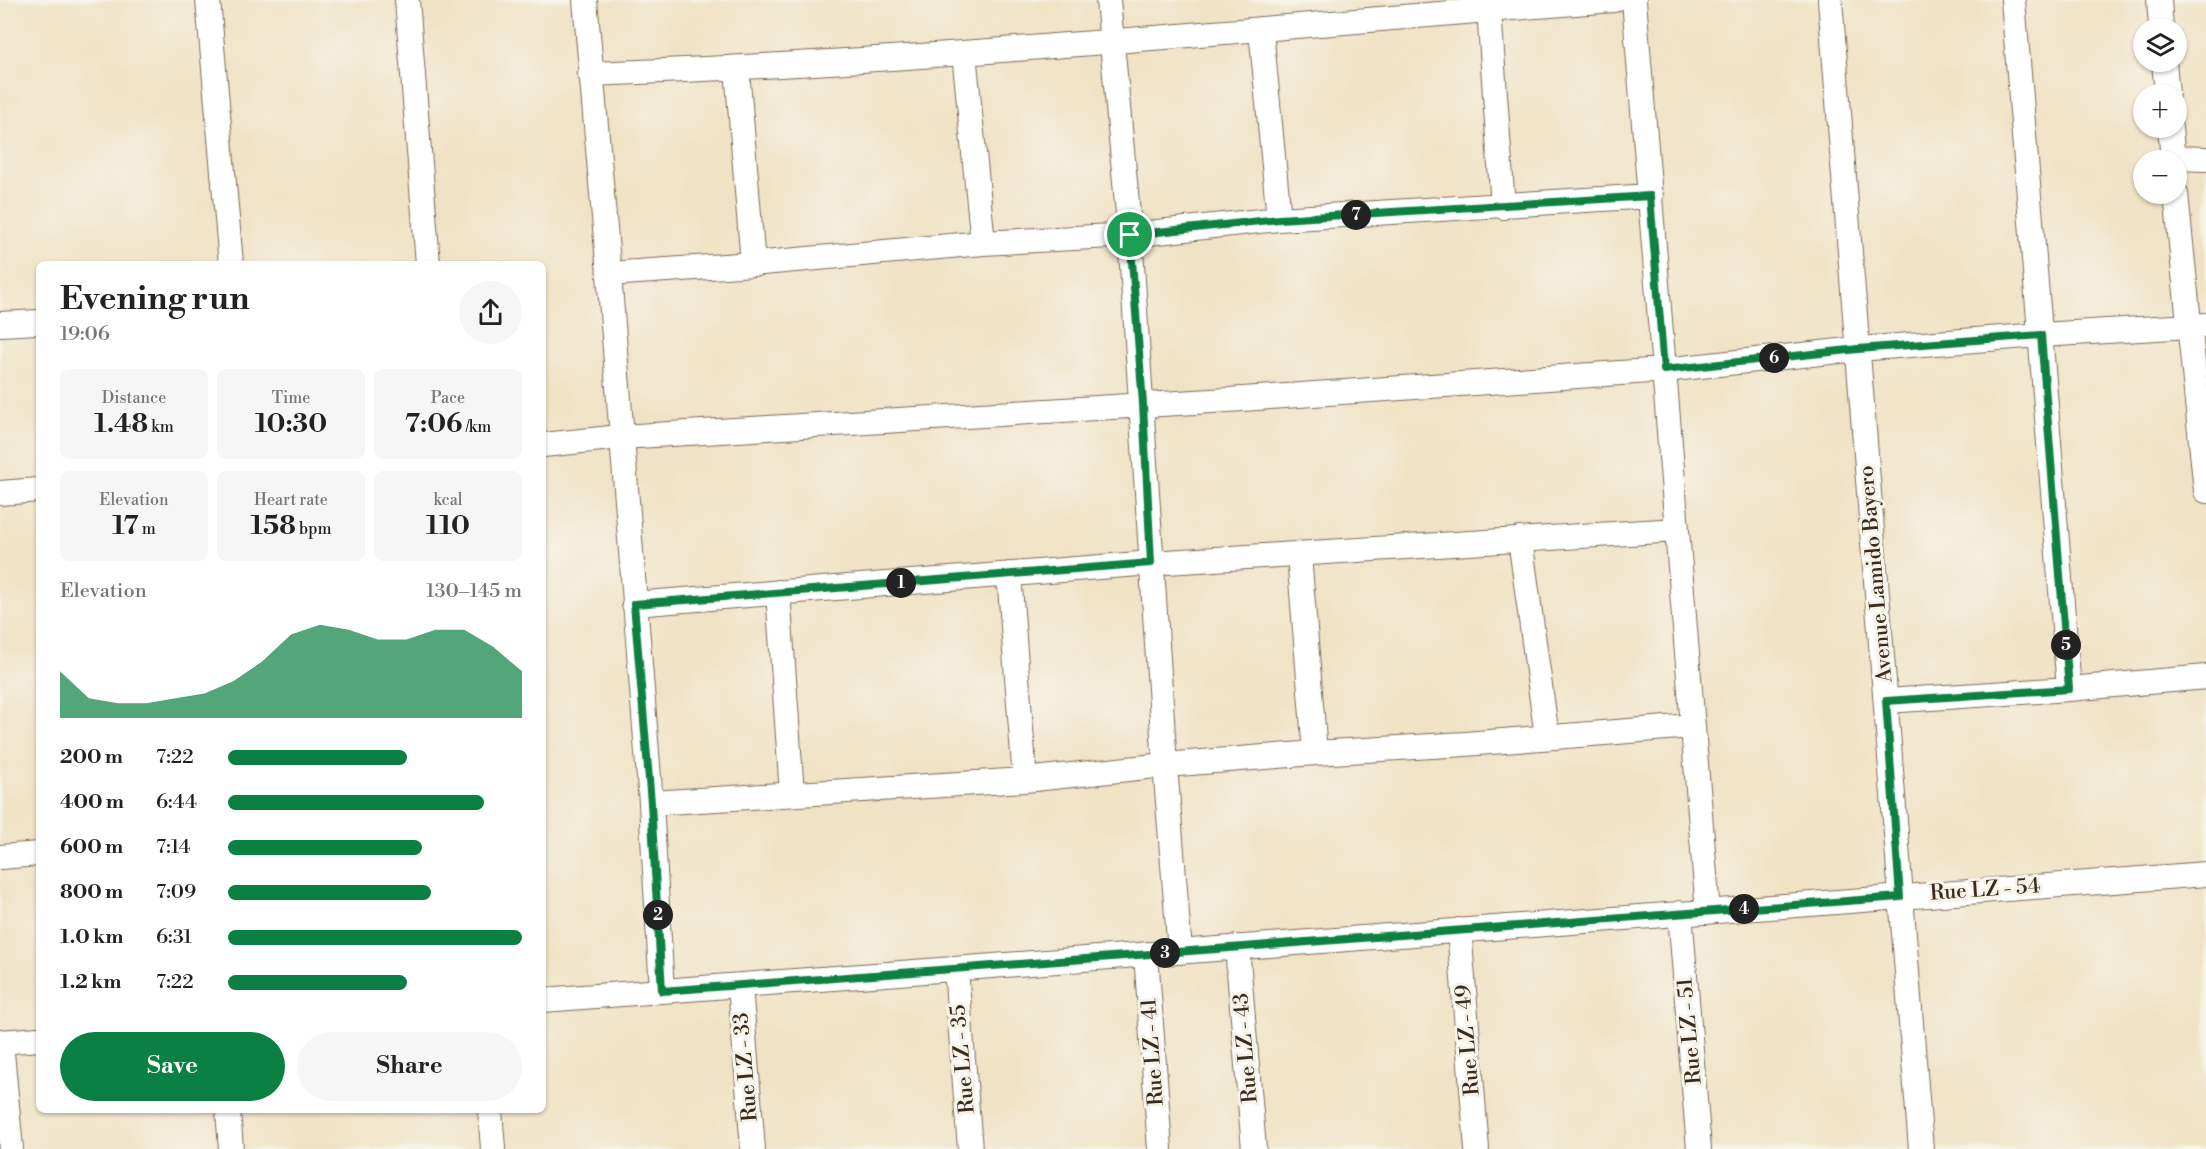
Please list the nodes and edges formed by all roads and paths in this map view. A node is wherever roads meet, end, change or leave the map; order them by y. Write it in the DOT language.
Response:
graph roads {
  1 [pos="208,0"];
  2 [pos="407,0"];
  3 [pos="585,0"];
  4 [pos="1108,0"];
  5 [pos="1614,0"];
  6 [pos="1634,0"];
  7 [pos="1830,0"];
  8 [pos="2013,0"];
  9 [pos="2159,0"];
  10 [pos="1489,10"];
  11 [pos="2160,18"];
  12 [pos="1261,30"];
  13 [pos="1111,42"];
  14 [pos="964,53"];
  15 [pos="737,69"];
  16 [pos="591,74"];
  17 [pos="2187,159"];
  18 [pos="2206,159"];
  19 [pos="1650,196"];
  20 [pos="2178,204"];
  21 [pos="1503,207"];
  22 [pos="1279,219"];
  23 [pos="1130,235"];
  24 [pos="982,243"];
  25 [pos="231,261"];
  26 [pos="428,261"];
  27 [pos="753,264"];
  28 [pos="609,274"];
  29 [pos="36,322"];
  30 [pos="0,324"];
  31 [pos="2198,326"];
  32 [pos="2041,335"];
  33 [pos="1858,349"];
  34 [pos="1664,370"];
  35 [pos="1143,404"];
  36 [pos="621,437"];
  37 [pos="546,445"];
  38 [pos="2206,480"];
  39 [pos="36,490"];
  40 [pos="0,493"];
  41 [pos="1677,530"];
  42 [pos="1520,539"];
  43 [pos="1299,555"];
  44 [pos="1151,563"];
  45 [pos="1009,574"];
  46 [pos="778,592"];
  47 [pos="634,604"];
  48 [pos="2206,677"];
  49 [pos="2069,689"];
  50 [pos="1886,701"];
  51 [pos="1692,726"];
  52 [pos="1547,737"];
  53 [pos="1315,753"];
  54 [pos="1165,765"];
  55 [pos="1025,780"];
  56 [pos="792,794"];
  57 [pos="651,803"];
  58 [pos="36,854"];
  59 [pos="0,857"];
  60 [pos="2206,874"];
  61 [pos="1900,897"];
  62 [pos="1708,912"];
  63 [pos="1680,914"];
  64 [pos="1459,930"];
  65 [pos="1237,948"];
  66 [pos="1180,952"];
  67 [pos="1146,954"];
  68 [pos="956,969"];
  69 [pos="740,985"];
  70 [pos="662,991"];
  71 [pos="546,1000"];
  72 [pos="36,1039"];
  73 [pos="0,1042"];
  74 [pos="228,1113"];
  75 [pos="490,1113"];
  76 [pos="11,1149"];
  77 [pos="231,1149"];
  78 [pos="493,1149"];
  79 [pos="753,1149"];
  80 [pos="970,1149"];
  81 [pos="1160,1149"];
  82 [pos="1254,1149"];
  83 [pos="1477,1149"];
  84 [pos="1699,1149"];
  85 [pos="1921,1149"];
  1 -- 25 [label="street"];
  2 -- 26 [label="street"];
  3 -- 16 [label="street"];
  4 -- 13 [label="street"];
  5 -- 10 [label="street"];
  6 -- 19 [label="street"];
  7 -- 33 [label="street, Avenue Lamido Bayero"];
  8 -- 32 [label="street"];
  9 -- 11 [label="street"];
  10 -- 12 [label="street"];
  10 -- 21 [label="street"];
  12 -- 13 [label="street"];
  12 -- 22 [label="street"];
  13 -- 14 [label="street"];
  13 -- 23 [label="street"];
  14 -- 15 [label="street"];
  14 -- 24 [label="street"];
  15 -- 16 [label="street"];
  15 -- 27 [label="street"];
  16 -- 28 [label="street"];
  17 -- 18 [label="street"];
  19 -- 21 [label="street"];
  19 -- 34 [label="street"];
  20 -- 31 [label="street"];
  21 -- 22 [label="street"];
  22 -- 23 [label="street"];
  23 -- 24 [label="street"];
  23 -- 35 [label="street"];
  24 -- 27 [label="street"];
  27 -- 28 [label="street"];
  28 -- 36 [label="street"];
  29 -- 30 [label="street"];
  31 -- 32 [label="street"];
  31 -- 38 [label="street"];
  32 -- 33 [label="street"];
  32 -- 49 [label="street"];
  33 -- 34 [label="street"];
  33 -- 50 [label="street, Avenue Lamido Bayero"];
  34 -- 35 [label="street"];
  34 -- 41 [label="street"];
  35 -- 36 [label="street"];
  35 -- 44 [label="street"];
  36 -- 37 [label="street"];
  36 -- 47 [label="street"];
  39 -- 40 [label="street"];
  41 -- 42 [label="street"];
  41 -- 51 [label="street"];
  42 -- 43 [label="street"];
  42 -- 52 [label="street"];
  43 -- 44 [label="street"];
  43 -- 53 [label="street"];
  44 -- 45 [label="street"];
  44 -- 54 [label="street"];
  45 -- 46 [label="street"];
  45 -- 55 [label="street"];
  46 -- 47 [label="street"];
  46 -- 56 [label="street"];
  47 -- 57 [label="street"];
  48 -- 49 [label="street"];
  49 -- 50 [label="street"];
  50 -- 61 [label="street, Avenue Lamido Bayero"];
  51 -- 52 [label="street"];
  51 -- 62 [label="street"];
  52 -- 53 [label="street"];
  53 -- 54 [label="street"];
  54 -- 55 [label="street"];
  54 -- 66 [label="street"];
  55 -- 56 [label="street"];
  56 -- 57 [label="street"];
  57 -- 70 [label="street"];
  58 -- 59 [label="street"];
  60 -- 61 [label="street, Rue LZ - 54"];
  61 -- 62 [label="street, Rue LZ - 54"];
  61 -- 85 [label="street, Avenue Lamido Bayero"];
  62 -- 63 [label="street, Rue LZ - 54"];
  63 -- 64 [label="street, Rue LZ - 54"];
  63 -- 84 [label="street, Rue LZ - 51"];
  64 -- 65 [label="street, Rue LZ - 54"];
  64 -- 83 [label="street, Rue LZ - 49"];
  65 -- 66 [label="street, Rue LZ - 54"];
  65 -- 82 [label="street, Rue LZ - 43"];
  66 -- 67 [label="street, Rue LZ - 54"];
  67 -- 68 [label="street, Rue LZ - 54"];
  67 -- 81 [label="street, Rue LZ - 41"];
  68 -- 69 [label="street, Rue LZ - 54"];
  68 -- 80 [label="street, Rue LZ - 35"];
  69 -- 70 [label="street, Rue LZ - 54"];
  69 -- 79 [label="street, Rue LZ - 33"];
  70 -- 71 [label="street, Rue LZ - 54"];
  72 -- 73 [label="street"];
  73 -- 76 [label="street"];
  74 -- 77 [label="street"];
  75 -- 78 [label="street"];
}
